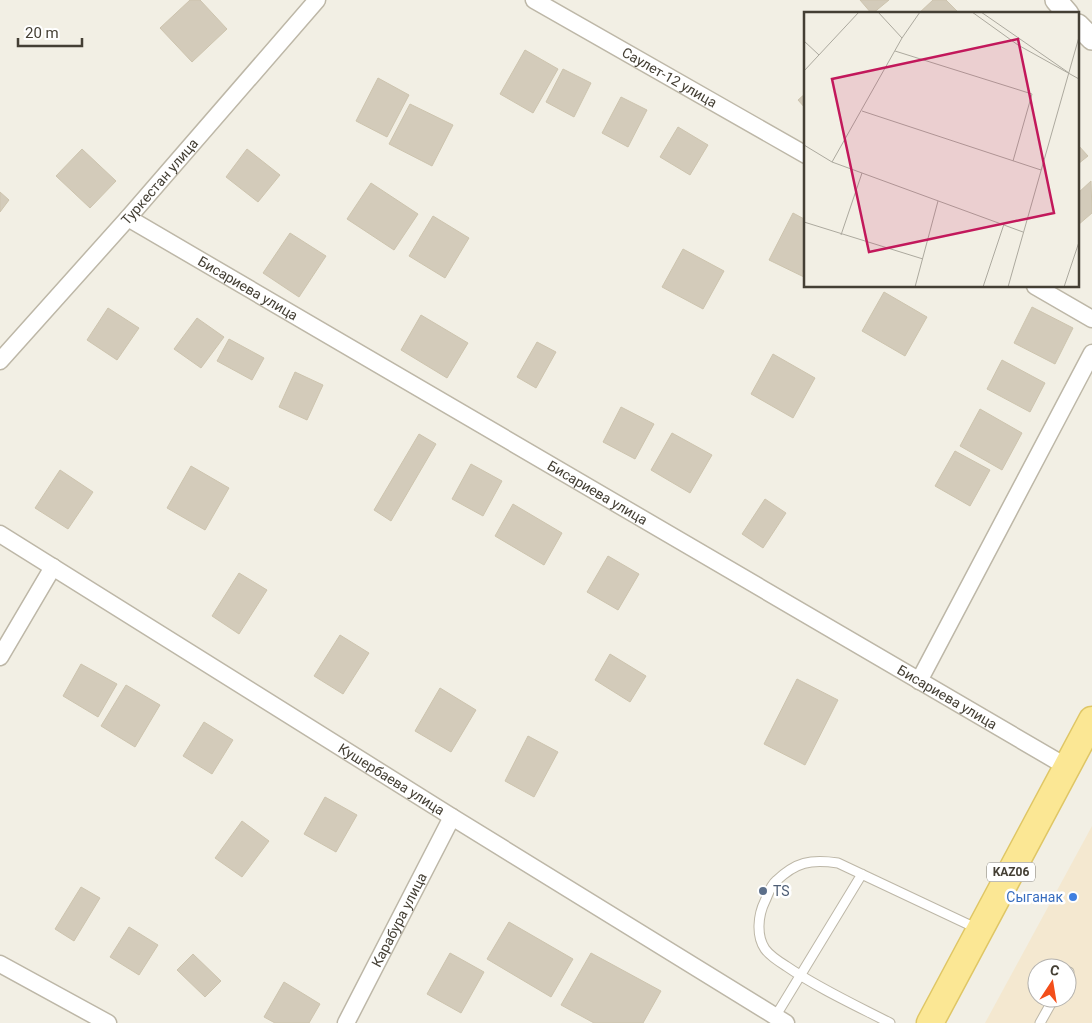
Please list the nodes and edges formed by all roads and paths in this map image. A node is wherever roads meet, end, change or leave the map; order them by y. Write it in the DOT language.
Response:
graph roads {
  1 [pos="318,0"];
  2 [pos="534,0"];
  3 [pos="1056,0"];
  4 [pos="1066,12"];
  5 [pos="1080,27"];
  6 [pos="1092,39"];
  7 [pos="804,154"];
  8 [pos="128,218"];
  9 [pos="1038,288"];
  10 [pos="1092,319"];
  11 [pos="1092,353"];
  12 [pos="0,361"];
  13 [pos="0,534"];
  14 [pos="53,568"];
  15 [pos="0,657"];
  16 [pos="918,681"];
  17 [pos="1092,720"];
  18 [pos="1067,767"];
  19 [pos="452,817"];
  20 [pos="862,874"];
  21 [pos="980,930"];
  22 [pos="0,964"];
  23 [pos="800,976"];
  24 [pos="1048,1008"];
  25 [pos="780,1020"];
  26 [pos="108,1023"];
  27 [pos="346,1023"];
  28 [pos="890,1023"];
  29 [pos="930,1023"];
  30 [pos="1040,1023"];
  1 -- 8 [label="street, Туркестан улица"];
  2 -- 7 [label="street, Саулет-12 улица"];
  3 -- 4 [label="street"];
  5 -- 6 [label="street"];
  8 -- 12 [label="street, Туркестан улица"];
  8 -- 16 [label="street, Бисариева улица"];
  9 -- 10 [label="street"];
  11 -- 16 [label="street"];
  13 -- 14 [label="street, Кушербаева улица"];
  14 -- 15 [label="street"];
  14 -- 19 [label="street, Кушербаева улица"];
  16 -- 18 [label="street, Бисариева улица"];
  17 -- 18 [label="main road, KAZ06"];
  18 -- 21 [label="main road, KAZ06"];
  19 -- 25 [label="street, Кушербаева улица"];
  19 -- 27 [label="street, Карабура улица"];
  20 -- 21 [label="lane"];
  20 -- 23 [label="lane"];
  20 -- 23 [label="lane"];
  21 -- 29 [label="main road, KAZ06"];
  22 -- 26 [label="street"];
  23 -- 25 [label="lane"];
  23 -- 28 [label="lane"];
  24 -- 30 [label="lane"];
}
